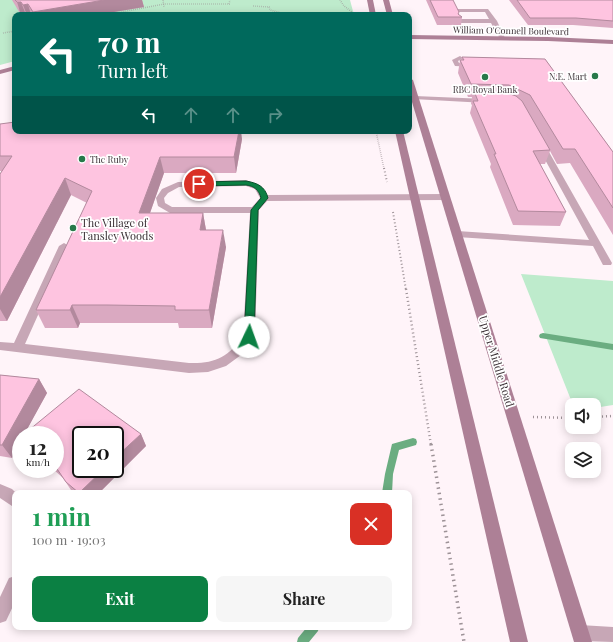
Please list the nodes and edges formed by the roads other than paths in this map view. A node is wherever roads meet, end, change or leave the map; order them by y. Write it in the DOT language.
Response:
graph roads {
  1 [pos="370,0"];
  2 [pos="386,0"];
  3 [pos="456,10"];
  4 [pos="372,12"];
  5 [pos="389,12"];
  6 [pos="461,21"];
  7 [pos="494,21"];
  8 [pos="412,37"];
  9 [pos="502,38"];
  10 [pos="613,42"];
  11 [pos="460,58"];
  12 [pos="479,66"];
  13 [pos="12,69"];
  14 [pos="0,72"];
  15 [pos="412,89"];
  16 [pos="415,98"];
  17 [pos="498,102"];
  18 [pos="400,134"];
  19 [pos="538,139"];
  20 [pos="414,197"];
  21 [pos="264,198"];
  22 [pos="445,198"];
  23 [pos="255,210"];
  24 [pos="457,234"];
  25 [pos="596,243"];
  26 [pos="64,246"];
  27 [pos="607,263"];
  28 [pos="0,346"];
  29 [pos="18,348"];
  30 [pos="0,491"];
  31 [pos="12,497"];
  32 [pos="12,590"];
  33 [pos="0,615"];
  34 [pos="613,634"];
  35 [pos="582,637"];
  36 [pos="519,642"];
  1 -- 4 [label="main road"];
  2 -- 5 [label="main road"];
  3 -- 7 [label="lane"];
  6 -- 7 [label="lane"];
  7 -- 9 [label="lane"];
  8 -- 9 [label="main road, William O'Connell Boulevard"];
  9 -- 10 [label="main road, William O'Connell Boulevard"];
  11 -- 12 [label="lane"];
  13 -- 14 [label="main road"];
  15 -- 16 [label="main road, Upper Middle Road"];
  16 -- 17 [label="lane"];
  16 -- 22 [label="main road, Upper Middle Road"];
  18 -- 20 [label="main road"];
  19 -- 25 [label="lane"];
  20 -- 21 [label="lane"];
  20 -- 22 [label="lane"];
  20 -- 36 [label="main road"];
  21 -- 23 [label="lane"];
  21 -- 23 [label="lane"];
  22 -- 24 [label="main road, Upper Middle Road"];
  23 -- 29 [label="lane"];
  24 -- 25 [label="lane"];
  24 -- 35 [label="main road, Upper Middle Road"];
  25 -- 27 [label="lane"];
  26 -- 29 [label="lane"];
  28 -- 29 [label="lane"];
  30 -- 31 [label="lane"];
  32 -- 33 [label="lane"];
  34 -- 35 [label="lane"];
}
